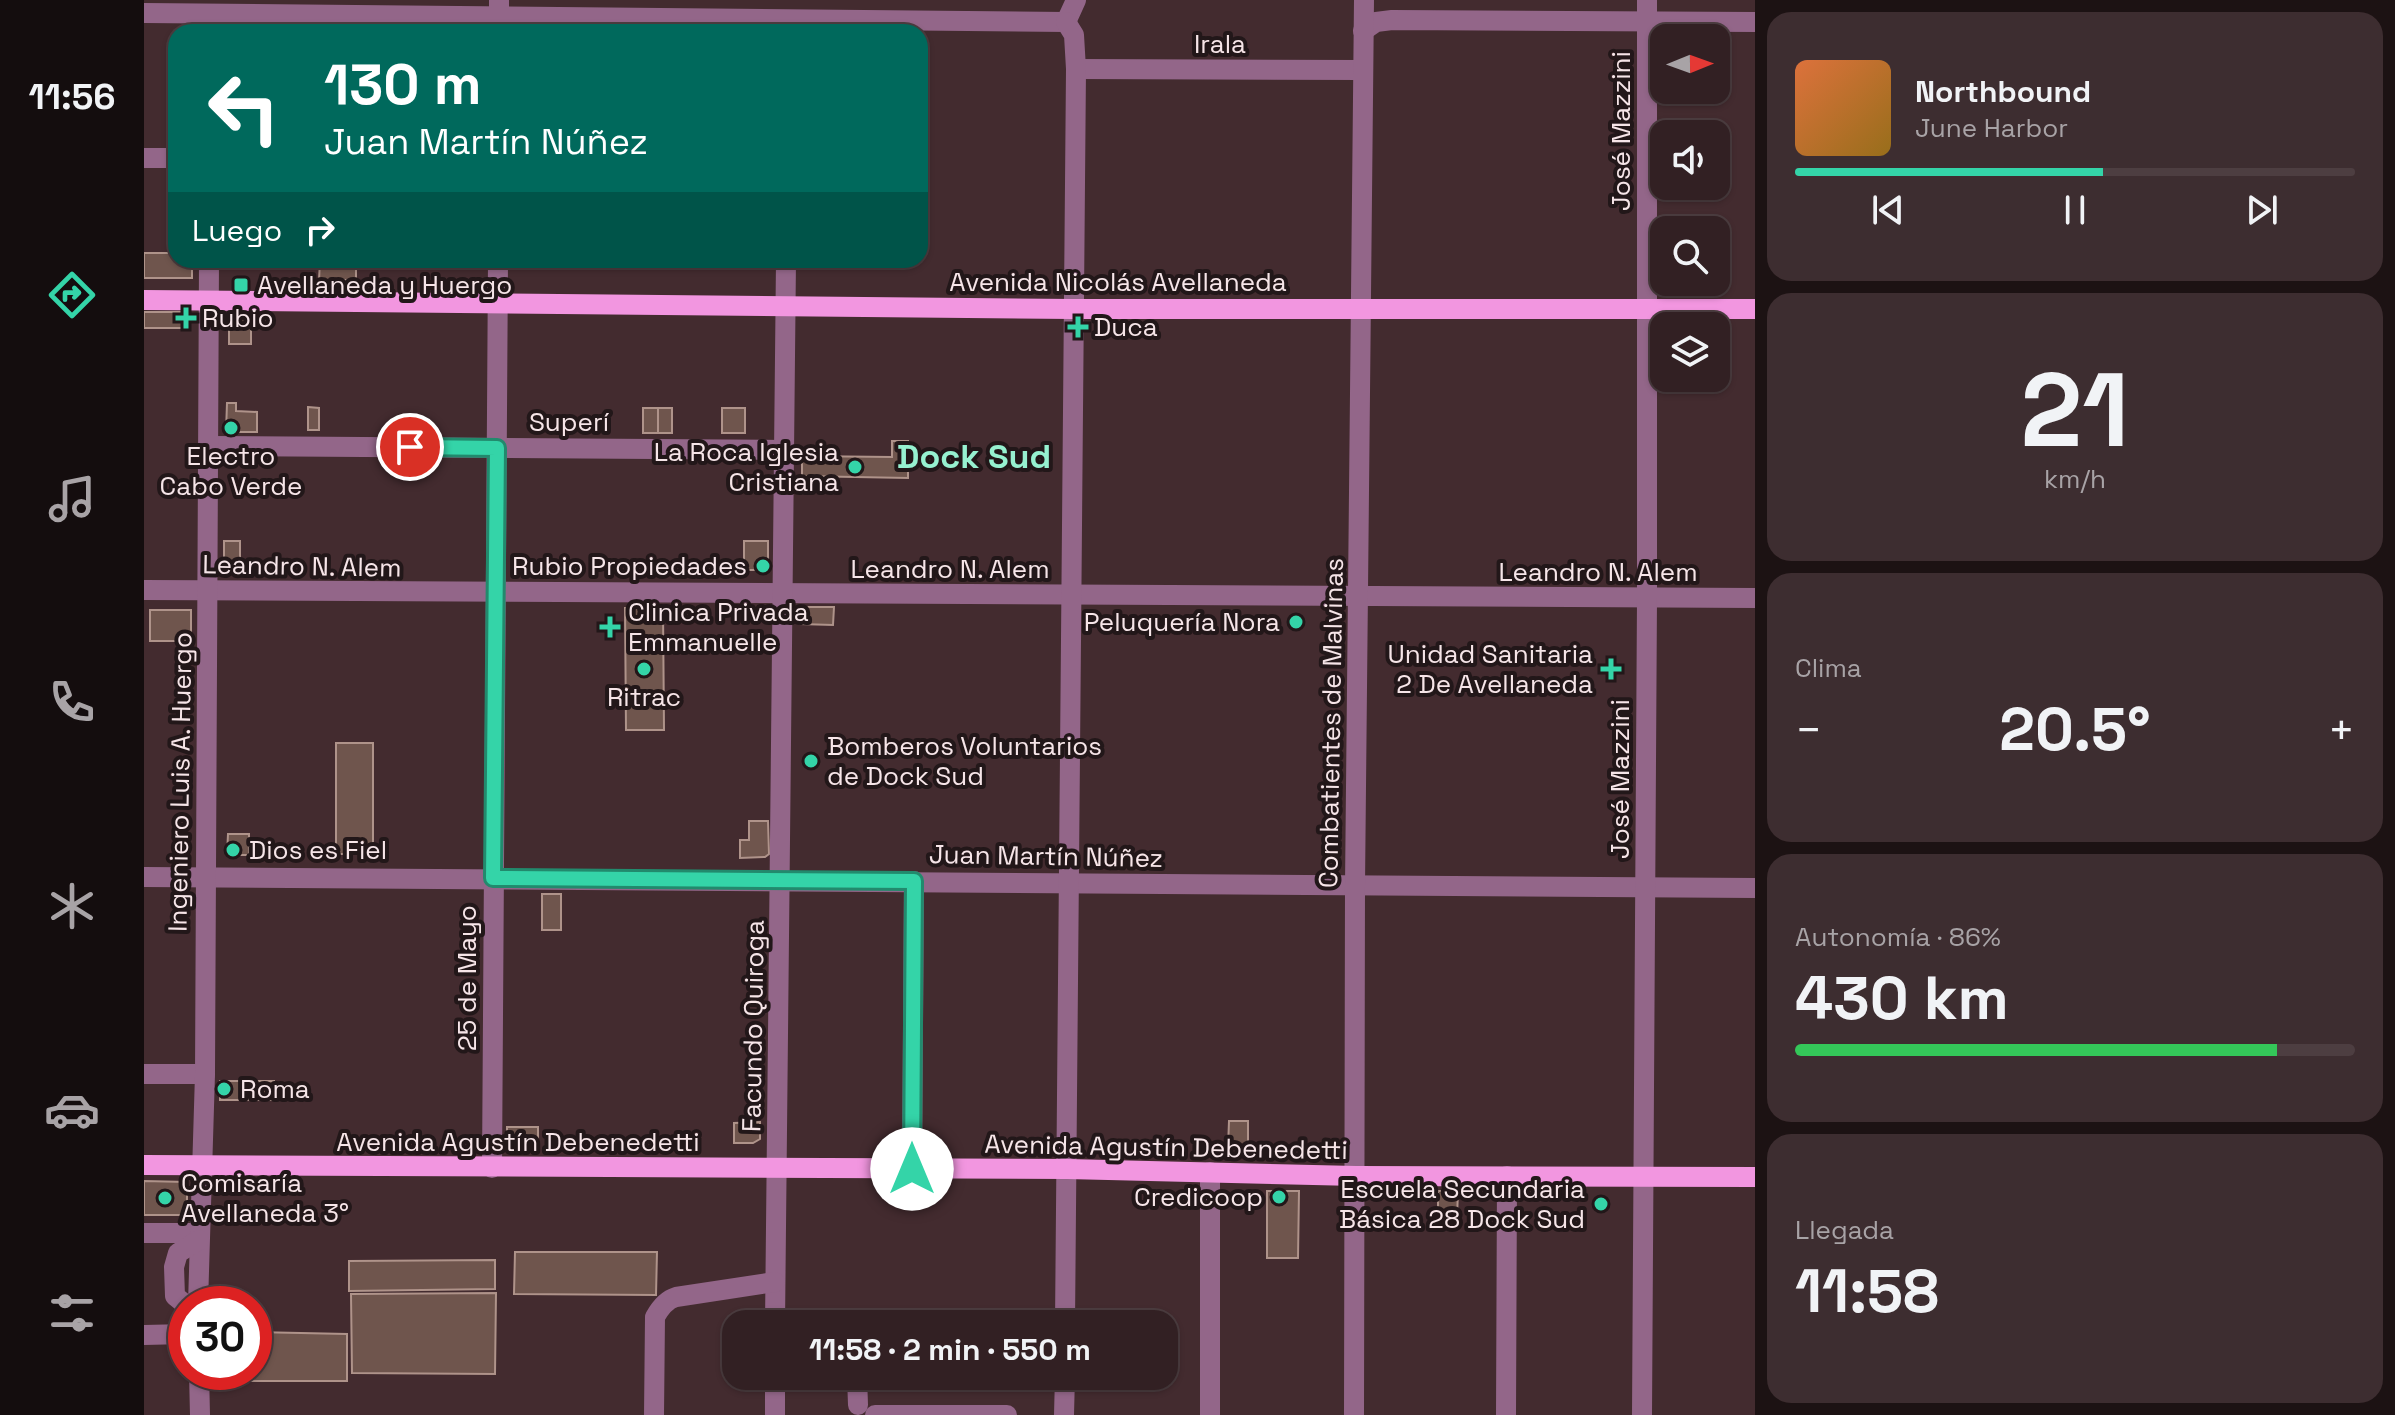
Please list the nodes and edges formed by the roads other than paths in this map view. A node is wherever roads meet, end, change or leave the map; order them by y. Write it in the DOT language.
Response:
graph roads {
  1 [pos="1076,0"];
  2 [pos="1364,0"];
  3 [pos="1647,0"];
  4 [pos="144,13"];
  5 [pos="210,15"];
  6 [pos="499,16"];
  7 [pos="788,17"];
  8 [pos="1647,21"];
  9 [pos="1066,22"];
  10 [pos="1755,22"];
  11 [pos="1363,31"];
  12 [pos="1076,69"];
  13 [pos="1363,70"];
  14 [pos="144,158"];
  15 [pos="168,158"];
  16 [pos="209,268"];
  17 [pos="498,268"];
  18 [pos="786,268"];
  19 [pos="144,300"];
  20 [pos="208,301"];
  21 [pos="498,303"];
  22 [pos="786,307"];
  23 [pos="1361,308"];
  24 [pos="1073,309"];
  25 [pos="1647,309"];
  26 [pos="1755,309"];
  27 [pos="209,446"];
  28 [pos="497,448"];
  29 [pos="785,450"];
  30 [pos="144,590"];
  31 [pos="208,591"];
  32 [pos="496,593"];
  33 [pos="784,594"];
  34 [pos="1072,596"];
  35 [pos="1358,598"];
  36 [pos="1647,598"];
  37 [pos="1755,598"];
  38 [pos="144,877"];
  39 [pos="205,878"];
  40 [pos="493,878"];
  41 [pos="781,880"];
  42 [pos="914,881"];
  43 [pos="1067,883"];
  44 [pos="1355,885"];
  45 [pos="1646,887"];
  46 [pos="1755,888"];
  47 [pos="144,1074"];
  48 [pos="205,1074"];
  49 [pos="144,1165"];
  50 [pos="203,1166"];
  51 [pos="492,1168"];
  52 [pos="777,1169"];
  53 [pos="912,1169"];
  54 [pos="1067,1169"];
  55 [pos="1210,1172"];
  56 [pos="1356,1176"];
  57 [pos="1507,1176"];
  58 [pos="1644,1176"];
  59 [pos="1755,1177"];
  60 [pos="144,1233"];
  61 [pos="199,1237"];
  62 [pos="775,1282"];
  63 [pos="175,1286"];
  64 [pos="198,1286"];
  65 [pos="775,1310"];
  66 [pos="1065,1310"];
  67 [pos="168,1334"];
  68 [pos="144,1335"];
  69 [pos="199,1390"];
  70 [pos="775,1390"];
  71 [pos="861,1390"];
  72 [pos="1065,1390"];
  73 [pos="866,1410"];
  74 [pos="200,1415"];
  75 [pos="654,1415"];
  76 [pos="775,1415"];
  77 [pos="1007,1415"];
  78 [pos="1064,1415"];
  79 [pos="1210,1415"];
  80 [pos="1354,1415"];
  81 [pos="1506,1415"];
  82 [pos="1642,1415"];
  1 -- 9 [label="street"];
  2 -- 11 [label="street, Combatientes de Malvinas"];
  3 -- 8 [label="street, José Mazzini"];
  4 -- 5 [label="street"];
  5 -- 6 [label="street"];
  6 -- 7 [label="street"];
  7 -- 9 [label="street"];
  8 -- 10 [label="street"];
  8 -- 11 [label="street"];
  8 -- 25 [label="street, José Mazzini"];
  9 -- 12 [label="street"];
  11 -- 13 [label="street, Combatientes de Malvinas"];
  12 -- 13 [label="street, Irala"];
  12 -- 24 [label="street"];
  13 -- 23 [label="street, Combatientes de Malvinas"];
  14 -- 15 [label="street"];
  16 -- 20 [label="street, Ingeniero Luis A. Huergo"];
  17 -- 21 [label="street, 25 de Mayo"];
  18 -- 22 [label="street, Facundo Quiroga"];
  19 -- 20 [label="main road, Avenida Nicolás Avellaneda"];
  20 -- 21 [label="main road, Avenida Nicolás Avellaneda"];
  20 -- 27 [label="street, Ingeniero Luis A. Huergo"];
  21 -- 22 [label="main road, Avenida Nicolás Avellaneda"];
  21 -- 28 [label="street, 25 de Mayo"];
  22 -- 24 [label="main road, Avenida Nicolás Avellaneda"];
  22 -- 29 [label="street, Facundo Quiroga"];
  23 -- 24 [label="main road, Avenida Nicolás Avellaneda"];
  23 -- 25 [label="main road, Avenida Nicolás Avellaneda"];
  23 -- 35 [label="street, Combatientes de Malvinas"];
  24 -- 34 [label="street"];
  25 -- 26 [label="main road, Avenida Nicolás Avellaneda"];
  25 -- 36 [label="street, José Mazzini"];
  27 -- 28 [label="street, Superí"];
  27 -- 31 [label="street, Ingeniero Luis A. Huergo"];
  28 -- 29 [label="street, Superí"];
  28 -- 32 [label="street, 25 de Mayo"];
  29 -- 33 [label="street, Facundo Quiroga"];
  30 -- 31 [label="street, Leandro N. Alem"];
  31 -- 32 [label="street, Leandro N. Alem"];
  31 -- 39 [label="street, Ingeniero Luis A. Huergo"];
  32 -- 33 [label="street, Leandro N. Alem"];
  32 -- 40 [label="street, 25 de Mayo"];
  33 -- 34 [label="street, Leandro N. Alem"];
  33 -- 41 [label="street, Facundo Quiroga"];
  34 -- 35 [label="street, Leandro N. Alem"];
  34 -- 43 [label="street"];
  35 -- 36 [label="street, Leandro N. Alem"];
  35 -- 44 [label="street, Combatientes de Malvinas"];
  36 -- 37 [label="street, Leandro N. Alem"];
  36 -- 45 [label="street, José Mazzini"];
  38 -- 39 [label="street, Juan Martín Núñez"];
  39 -- 40 [label="street, Juan Martín Núñez"];
  39 -- 48 [label="street, Ingeniero Luis A. Huergo"];
  40 -- 41 [label="street, Juan Martín Núñez"];
  40 -- 51 [label="street, 25 de Mayo"];
  41 -- 42 [label="street, Juan Martín Núñez"];
  41 -- 52 [label="street, Facundo Quiroga"];
  42 -- 43 [label="street, Juan Martín Núñez"];
  42 -- 53 [label="street"];
  43 -- 44 [label="street, Juan Martín Núñez"];
  43 -- 54 [label="street"];
  44 -- 45 [label="street, Juan Martín Núñez"];
  44 -- 56 [label="street, Combatientes de Malvinas"];
  45 -- 46 [label="street, Juan Martín Núñez"];
  45 -- 58 [label="street, José Mazzini"];
  47 -- 48 [label="street"];
  48 -- 50 [label="street, Ingeniero Luis A. Huergo"];
  49 -- 50 [label="main road, Avenida Agustín Debenedetti"];
  50 -- 51 [label="main road, Avenida Agustín Debenedetti"];
  50 -- 61 [label="street, Ingeniero Luis A. Huergo"];
  51 -- 52 [label="main road, Avenida Agustín Debenedetti"];
  52 -- 53 [label="main road, Avenida Agustín Debenedetti"];
  52 -- 62 [label="street, Facundo Quiroga"];
  53 -- 54 [label="main road, Avenida Agustín Debenedetti"];
  54 -- 55 [label="main road, Avenida Agustín Debenedetti"];
  54 -- 66 [label="street"];
  55 -- 56 [label="main road, Avenida Agustín Debenedetti"];
  55 -- 79 [label="street"];
  56 -- 57 [label="main road, Avenida Agustín Debenedetti"];
  56 -- 80 [label="street, Combatientes de Malvinas"];
  57 -- 58 [label="main road, Avenida Agustín Debenedetti"];
  57 -- 81 [label="street"];
  58 -- 59 [label="main road, Avenida Agustín Debenedetti"];
  58 -- 82 [label="street, José Mazzini"];
  60 -- 61 [label="street"];
  61 -- 63 [label="street"];
  61 -- 64 [label="street, Ingeniero Luis A. Huergo"];
  62 -- 65 [label="street, Facundo Quiroga"];
  62 -- 75 [label="street"];
  67 -- 68 [label="street"];
  69 -- 74 [label="street"];
  70 -- 76 [label="street"];
  71 -- 73 [label="street"];
  72 -- 78 [label="street"];
  73 -- 77 [label="street"];
}
